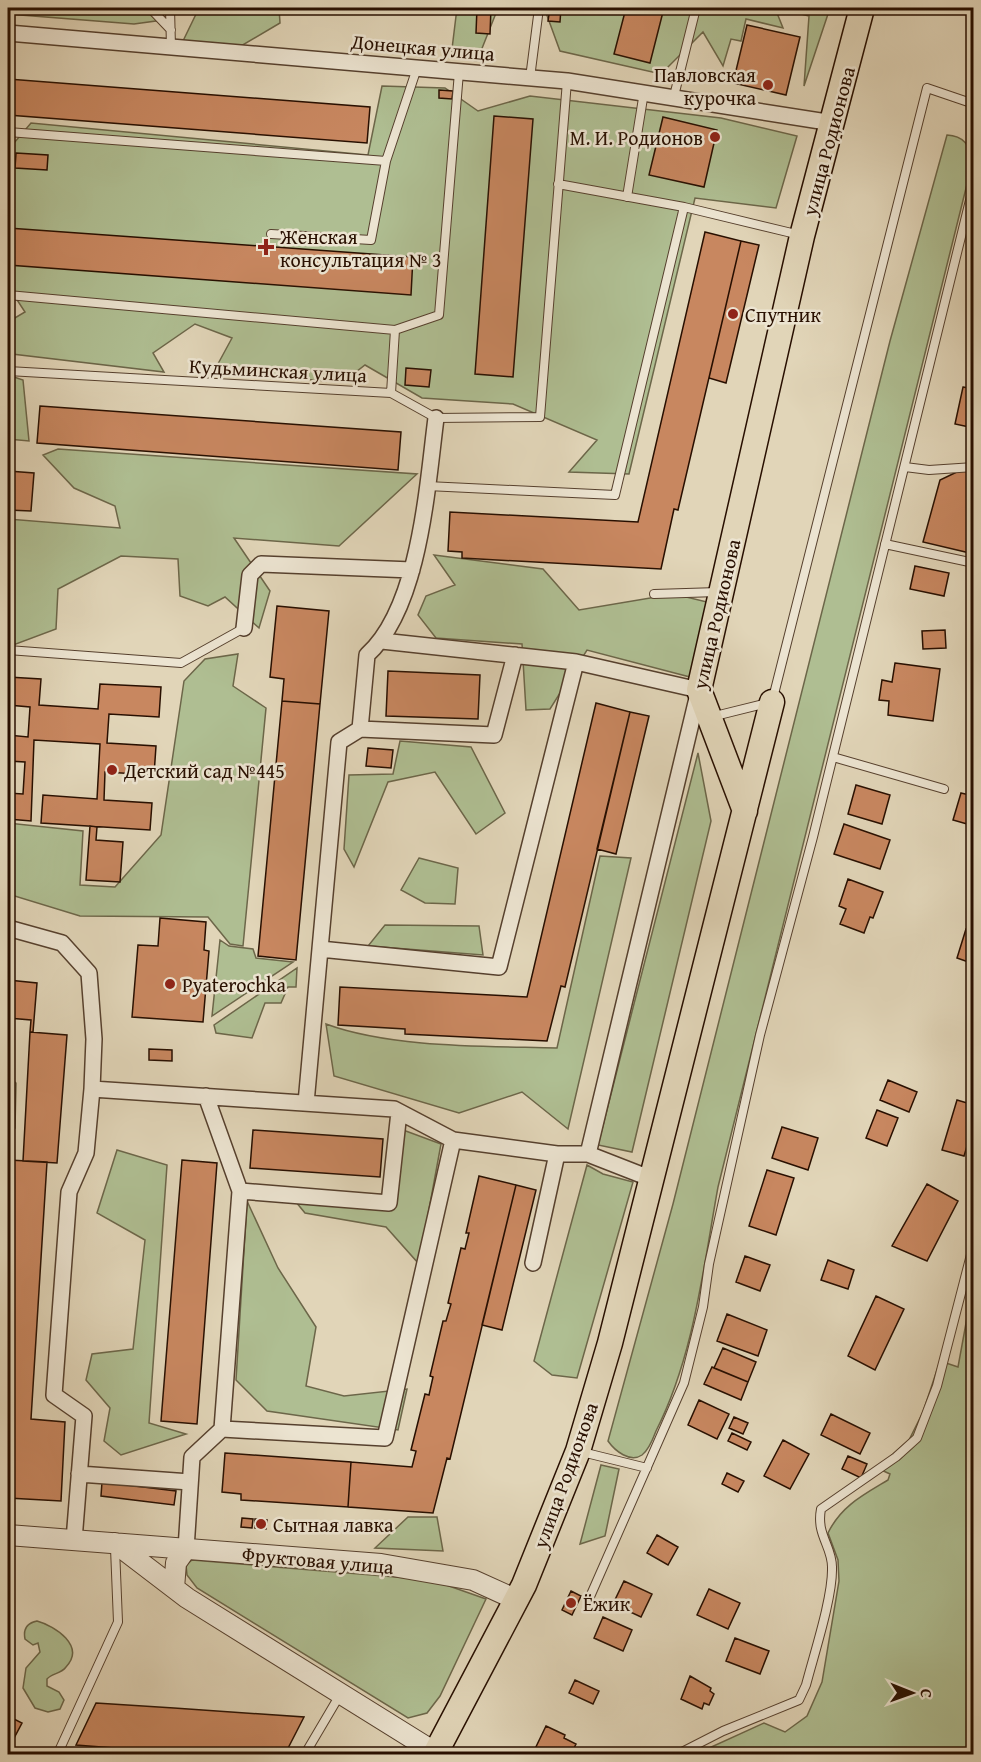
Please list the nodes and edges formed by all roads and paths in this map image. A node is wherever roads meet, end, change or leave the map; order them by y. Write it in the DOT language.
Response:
graph roads {
  1 [pos="150,8"];
  2 [pos="170,8"];
  3 [pos="538,8"];
  4 [pos="696,8"];
  5 [pos="862,8"];
  6 [pos="171,30"];
  7 [pos="8,33"];
  8 [pos="171,47"];
  9 [pos="417,68"];
  10 [pos="459,72"];
  11 [pos="530,78"];
  12 [pos="567,81"];
  13 [pos="644,92"];
  14 [pos="674,96"];
  15 [pos="974,104"];
  16 [pos="833,123"];
  17 [pos="8,132"];
  18 [pos="386,162"];
  19 [pos="974,183"];
  20 [pos="558,184"];
  21 [pos="627,197"];
  22 [pos="684,207"];
  23 [pos="271,234"];
  24 [pos="802,236"];
  25 [pos="8,295"];
  26 [pos="396,330"];
  27 [pos="8,371"];
  28 [pos="391,393"];
  29 [pos="436,418"];
  30 [pos="905,467"];
  31 [pos="974,467"];
  32 [pos="427,486"];
  33 [pos="885,544"];
  34 [pos="974,564"];
  35 [pos="412,570"];
  36 [pos="721,592"];
  37 [pos="654,594"];
  38 [pos="244,627"];
  39 [pos="382,641"];
  40 [pos="8,650"];
  41 [pos="515,655"];
  42 [pos="576,662"];
  43 [pos="699,690"];
  44 [pos="772,702"];
  45 [pos="709,717"];
  46 [pos="360,729"];
  47 [pos="833,757"];
  48 [pos="944,789"];
  49 [pos="745,811"];
  50 [pos="8,928"];
  51 [pos="320,949"];
  52 [pos="92,1089"];
  53 [pos="206,1096"];
  54 [pos="306,1103"];
  55 [pos="399,1112"];
  56 [pos="453,1140"];
  57 [pos="557,1154"];
  58 [pos="588,1154"];
  59 [pos="652,1179"];
  60 [pos="240,1191"];
  61 [pos="974,1243"];
  62 [pos="533,1263"];
  63 [pos="222,1429"];
  64 [pos="578,1451"];
  65 [pos="647,1468"];
  66 [pos="79,1474"];
  67 [pos="190,1482"];
  68 [pos="8,1535"];
  69 [pos="74,1540"];
  70 [pos="115,1543"];
  71 [pos="186,1549"];
  72 [pos="174,1588"];
  73 [pos="589,1599"];
  74 [pos="517,1600"];
  75 [pos="341,1693"];
  76 [pos="436,1754"];
  77 [pos="60,1755"];
  78 [pos="305,1755"];
  79 [pos="678,1755"];
  1 -- 6 [label="lane"];
  2 -- 6 [label="lane"];
  3 -- 11 [label="lane"];
  4 -- 14 [label="lane"];
  5 -- 16 [label="main road, улица Родионова"];
  6 -- 8 [label="lane"];
  7 -- 8 [label="street, Донецкая улица"];
  8 -- 9 [label="street, Донецкая улица"];
  9 -- 10 [label="street, Донецкая улица"];
  9 -- 18 [label="lane"];
  10 -- 11 [label="street, Донецкая улица"];
  10 -- 26 [label="lane"];
  11 -- 12 [label="street, Донецкая улица"];
  12 -- 13 [label="street, Донецкая улица"];
  12 -- 20 [label="lane"];
  13 -- 14 [label="street, Донецкая улица"];
  13 -- 21 [label="lane"];
  14 -- 16 [label="street, Донецкая улица"];
  15 -- 44 [label="lane, улица Родионова"];
  16 -- 24 [label="main road, улица Родионова"];
  17 -- 18 [label="lane"];
  18 -- 23 [label="lane"];
  19 -- 30 [label="lane"];
  20 -- 21 [label="lane"];
  20 -- 29 [label="lane, Кудьминская улица"];
  21 -- 22 [label="lane"];
  22 -- 24 [label="lane"];
  22 -- 32 [label="lane"];
  24 -- 36 [label="main road, улица Родионова"];
  25 -- 26 [label="lane"];
  26 -- 28 [label="lane"];
  27 -- 28 [label="lane, Кудьминская улица"];
  28 -- 29 [label="lane, Кудьминская улица"];
  29 -- 32 [label="street"];
  30 -- 31 [label="lane"];
  30 -- 33 [label="lane"];
  32 -- 35 [label="street"];
  33 -- 34 [label="lane"];
  33 -- 47 [label="lane"];
  35 -- 38 [label="street"];
  35 -- 39 [label="street"];
  36 -- 37 [label="lane"];
  36 -- 43 [label="main road, улица Родионова"];
  38 -- 40 [label="lane"];
  39 -- 41 [label="street"];
  39 -- 46 [label="street"];
  41 -- 42 [label="street"];
  41 -- 46 [label="street"];
  42 -- 43 [label="street"];
  42 -- 51 [label="street"];
  43 -- 45 [label="main road"];
  43 -- 58 [label="street, улица Родионова"];
  44 -- 45 [label="lane"];
  44 -- 49 [label="main road, улица Родионова"];
  45 -- 49 [label="main road"];
  46 -- 51 [label="street"];
  47 -- 48 [label="lane"];
  47 -- 65 [label="lane"];
  49 -- 59 [label="main road, улица Родионова"];
  50 -- 52 [label="street"];
  51 -- 54 [label="street"];
  52 -- 53 [label="street"];
  52 -- 66 [label="street"];
  53 -- 54 [label="street"];
  53 -- 60 [label="street"];
  54 -- 55 [label="street"];
  55 -- 56 [label="street"];
  55 -- 60 [label="street"];
  56 -- 57 [label="street"];
  56 -- 63 [label="street"];
  57 -- 58 [label="street"];
  57 -- 62 [label="street"];
  58 -- 59 [label="street"];
  59 -- 64 [label="main road, улица Родионова"];
  60 -- 63 [label="street"];
  61 -- 79 [label="lane"];
  63 -- 67 [label="street"];
  64 -- 65 [label="lane"];
  64 -- 74 [label="main road, улица Родионова"];
  65 -- 73 [label="lane"];
  66 -- 67 [label="street"];
  66 -- 69 [label="street"];
  67 -- 71 [label="street"];
  68 -- 69 [label="street, Фруктовая улица"];
  69 -- 70 [label="street, Фруктовая улица"];
  70 -- 71 [label="street, Фруктовая улица"];
  70 -- 72 [label="street"];
  70 -- 77 [label="lane"];
  71 -- 72 [label="street"];
  71 -- 74 [label="street, Фруктовая улица"];
  72 -- 75 [label="street"];
  74 -- 76 [label="main road, улица Родионова"];
  75 -- 76 [label="street"];
  75 -- 78 [label="lane"];
}
